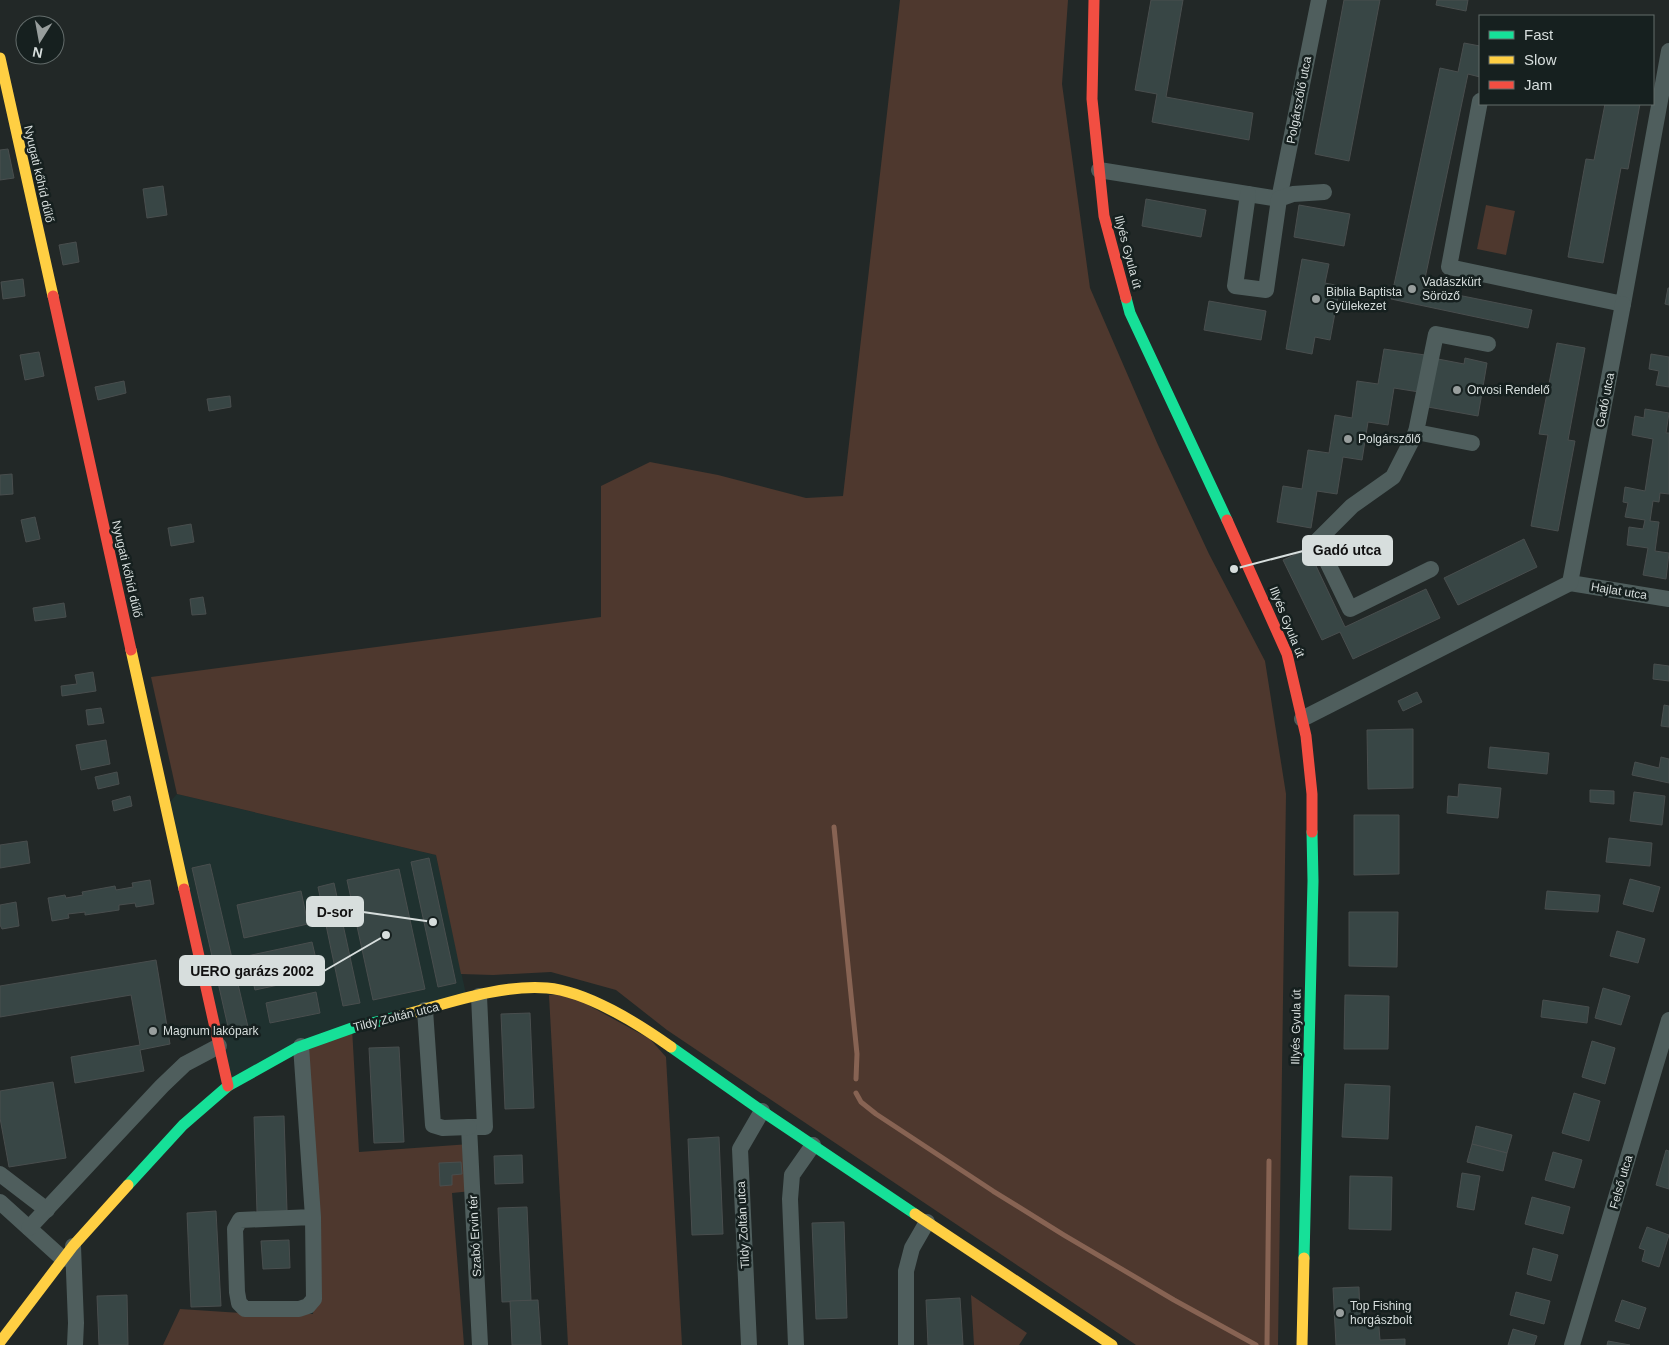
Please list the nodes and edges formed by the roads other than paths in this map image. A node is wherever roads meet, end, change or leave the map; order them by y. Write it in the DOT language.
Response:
graph roads {
  1 [pos="1094,0"];
  2 [pos="1319,0"];
  3 [pos="1669,51"];
  4 [pos="0,58"];
  5 [pos="1479,105"];
  6 [pos="1099,170"];
  7 [pos="1324,192"];
  8 [pos="1248,194"];
  9 [pos="1279,199"];
  10 [pos="1623,304"];
  11 [pos="1488,344"];
  12 [pos="1416,432"];
  13 [pos="1472,444"];
  14 [pos="1431,569"];
  15 [pos="1570,583"];
  16 [pos="1669,599"];
  17 [pos="1302,718"];
  18 [pos="479,996"];
  19 [pos="425,1010"];
  20 [pos="1669,1020"];
  21 [pos="219,1046"];
  22 [pos="301,1046"];
  23 [pos="228,1086"];
  24 [pos="762,1111"];
  25 [pos="469,1127"];
  26 [pos="813,1145"];
  27 [pos="0,1174"];
  28 [pos="0,1202"];
  29 [pos="47,1210"];
  30 [pos="313,1217"];
  31 [pos="927,1222"];
  32 [pos="30,1228"];
  33 [pos="68,1252"];
  34 [pos="0,1342"];
  35 [pos="75,1345"];
  36 [pos="480,1345"];
  37 [pos="749,1345"];
  38 [pos="796,1345"];
  39 [pos="906,1345"];
  40 [pos="1112,1345"];
  41 [pos="1302,1345"];
  42 [pos="1572,1345"];
  1 -- 6 [label="street, Illyés Gyula út"];
  2 -- 9 [label="street, Polgárszőlő utca"];
  3 -- 10 [label="street, Gadó utca"];
  4 -- 21 [label="street, Nyugati kőhíd dűlő"];
  5 -- 10 [label="street"];
  6 -- 8 [label="street"];
  6 -- 17 [label="street, Illyés Gyula út"];
  7 -- 9 [label="street"];
  8 -- 9 [label="street"];
  8 -- 9 [label="street, Polgárszőlő utca"];
  10 -- 15 [label="street, Gadó utca"];
  11 -- 12 [label="street"];
  12 -- 13 [label="street"];
  12 -- 14 [label="street"];
  15 -- 16 [label="street, Hajlat utca"];
  15 -- 17 [label="street"];
  17 -- 41 [label="street, Illyés Gyula út"];
  18 -- 19 [label="street, Tildy Zoltán utca"];
  18 -- 24 [label="street, Tildy Zoltán utca"];
  18 -- 25 [label="street"];
  19 -- 22 [label="street, Tildy Zoltán utca"];
  19 -- 25 [label="street"];
  20 -- 42 [label="street, Felső utca"];
  21 -- 23 [label="street, Nyugati kőhíd dűlő"];
  21 -- 29 [label="street"];
  22 -- 23 [label="street, Tildy Zoltán utca"];
  22 -- 30 [label="street"];
  23 -- 33 [label="street, Tildy Zoltán utca"];
  24 -- 26 [label="street, Tildy Zoltán utca"];
  24 -- 37 [label="street, Tildy Zoltán utca"];
  25 -- 36 [label="street, Szabó Ervin tér"];
  26 -- 31 [label="street, Tildy Zoltán utca"];
  26 -- 38 [label="street"];
  27 -- 29 [label="street"];
  28 -- 32 [label="street"];
  29 -- 32 [label="street"];
  30 -- 30 [label="street"];
  31 -- 39 [label="street"];
  31 -- 40 [label="street, Tildy Zoltán utca"];
  32 -- 33 [label="street"];
  33 -- 34 [label="street, Tildy Zoltán utca"];
  33 -- 35 [label="street"];
}
